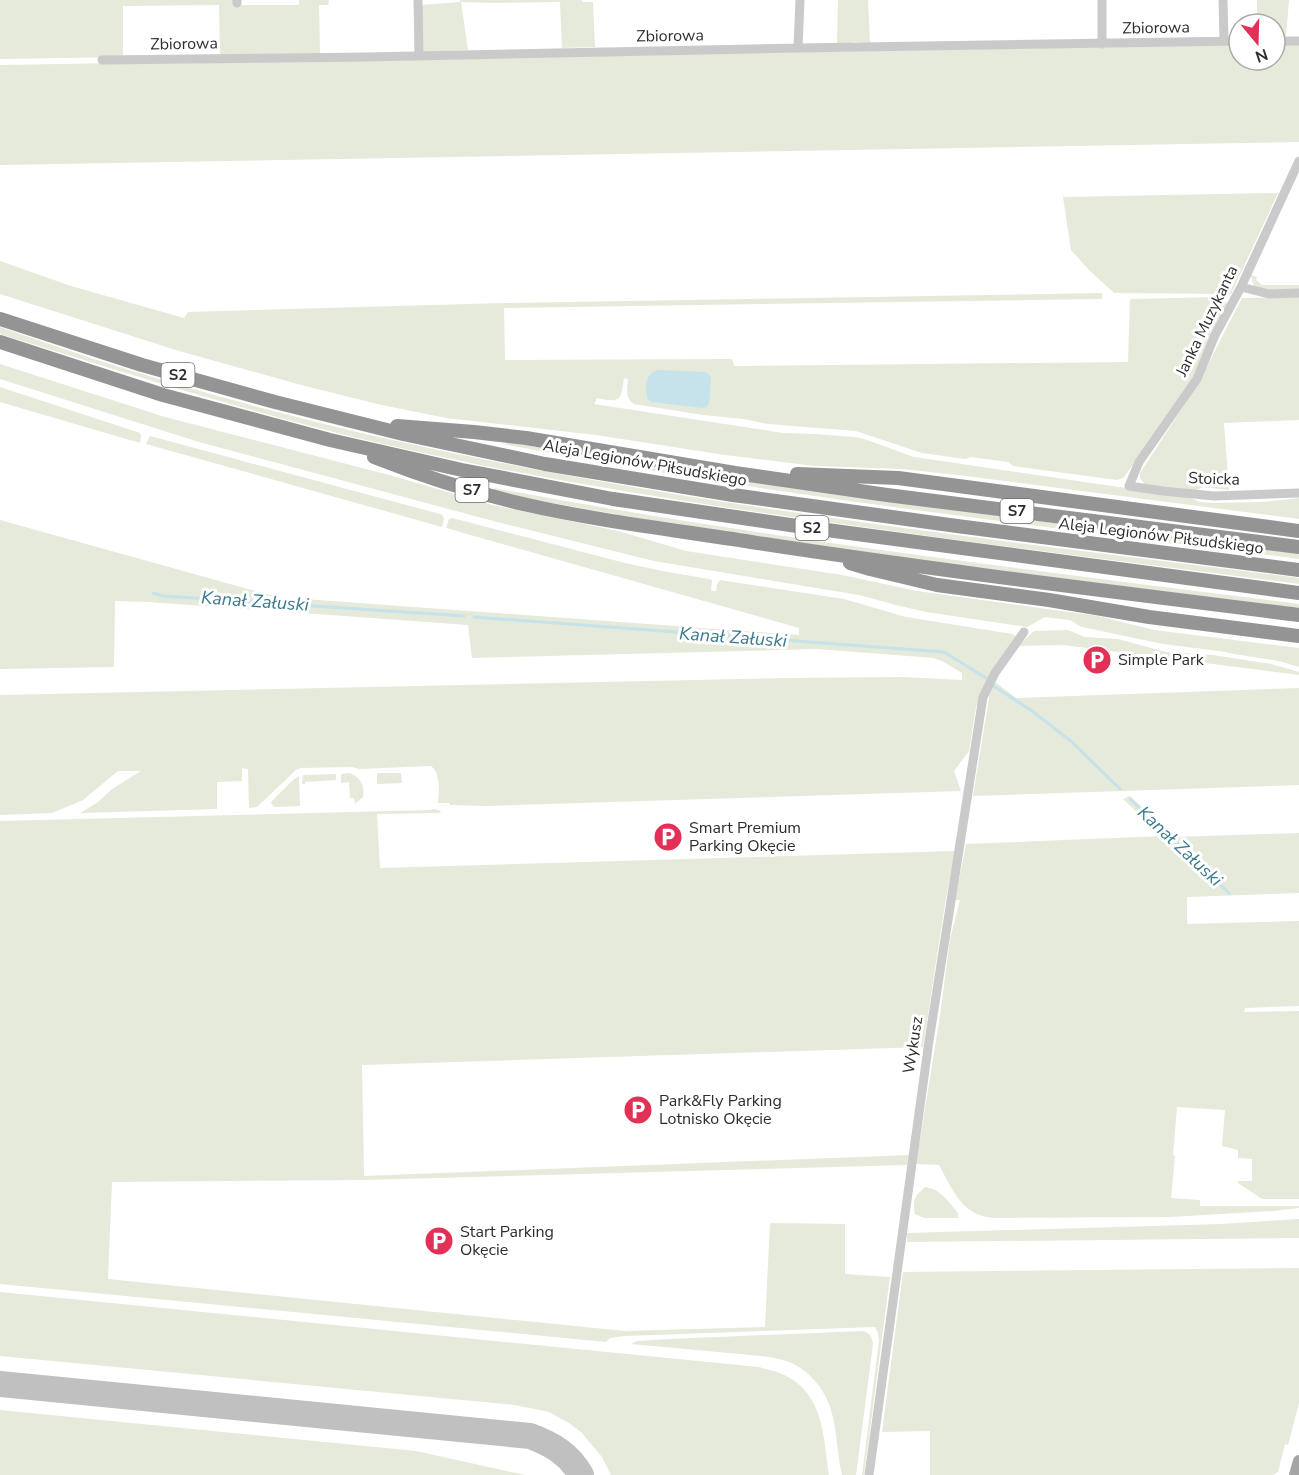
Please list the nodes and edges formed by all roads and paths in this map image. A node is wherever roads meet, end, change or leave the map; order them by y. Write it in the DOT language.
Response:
graph roads {
  1 [pos="418,0"];
  2 [pos="800,0"];
  3 [pos="1102,0"];
  4 [pos="1223,0"];
  5 [pos="1224,42"];
  6 [pos="1227,42"];
  7 [pos="1102,44"];
  8 [pos="798,48"];
  9 [pos="419,56"];
  10 [pos="102,60"];
  11 [pos="1299,161"];
  12 [pos="1241,287"];
  13 [pos="1299,294"];
  14 [pos="0,319"];
  15 [pos="0,342"];
  16 [pos="358,423"];
  17 [pos="330,440"];
  18 [pos="735,473"];
  19 [pos="1129,486"];
  20 [pos="1299,493"];
  21 [pos="1299,531"];
  22 [pos="1299,547"];
  23 [pos="811,551"];
  24 [pos="1299,570"];
  25 [pos="1299,593"];
  26 [pos="1299,615"];
  27 [pos="1024,632"];
  28 [pos="1299,636"];
  29 [pos="1299,1461"];
  30 [pos="869,1475"];
  31 [pos="1295,1475"];
  1 -- 9 [label="street"];
  2 -- 8 [label="street"];
  3 -- 7 [label="street"];
  4 -- 5 [label="street"];
  5 -- 6 [label="street, Zbiorowa"];
  5 -- 7 [label="street, Zbiorowa"];
  7 -- 8 [label="street, Zbiorowa"];
  8 -- 9 [label="street, Zbiorowa"];
  9 -- 10 [label="street, Zbiorowa"];
  11 -- 12 [label="street, Janka Muzykanta"];
  12 -- 13 [label="street"];
  12 -- 19 [label="street, Janka Muzykanta"];
  14 -- 16 [label="highway, Aleja Legionów Piłsudskiego / S2"];
  15 -- 17 [label="highway, S2"];
  16 -- 18 [label="highway, S7"];
  16 -- 24 [label="highway, Aleja Legionów Piłsudskiego / S2"];
  17 -- 23 [label="highway, S7"];
  17 -- 25 [label="highway, S2"];
  18 -- 21 [label="highway"];
  18 -- 22 [label="highway, S7"];
  19 -- 20 [label="street, Stoicka"];
  23 -- 26 [label="highway, S7"];
  23 -- 28 [label="highway"];
  27 -- 30 [label="street, Wykusz"];
  29 -- 31 [label="main road"];
}
